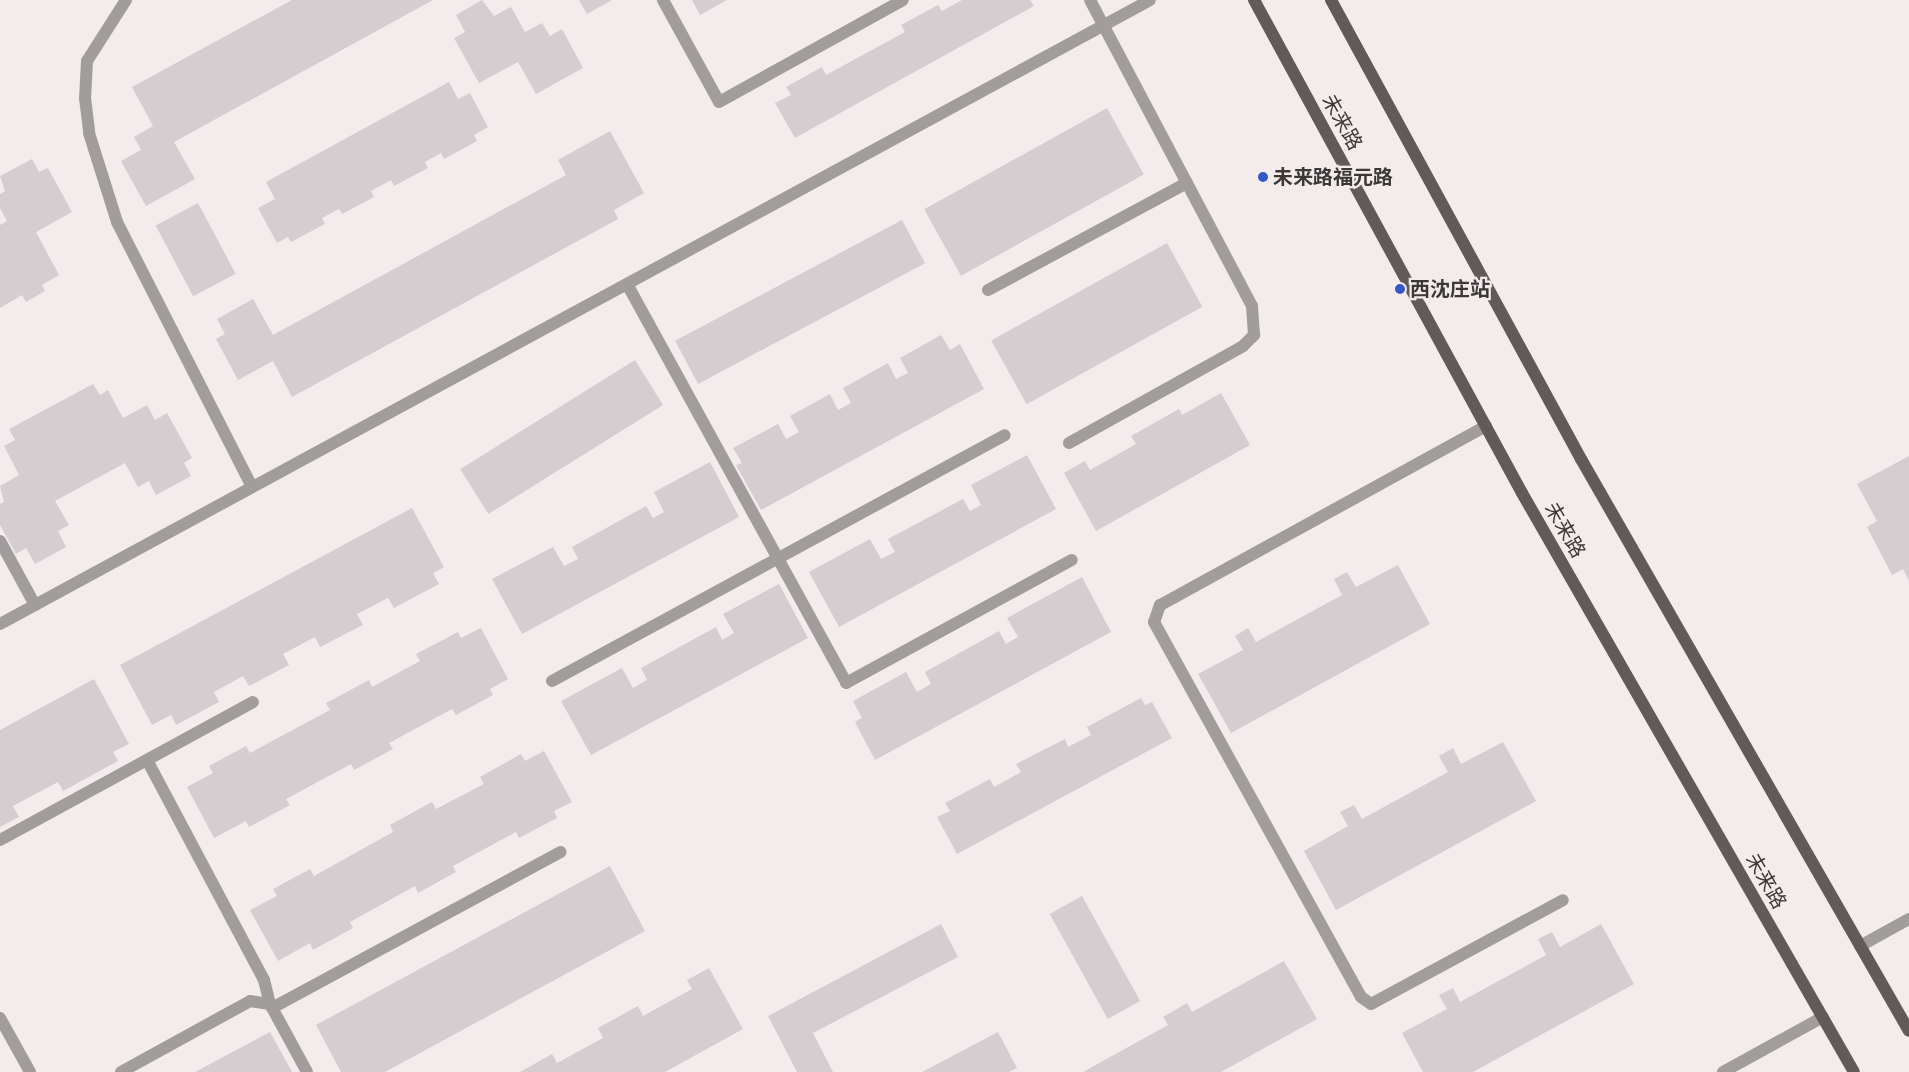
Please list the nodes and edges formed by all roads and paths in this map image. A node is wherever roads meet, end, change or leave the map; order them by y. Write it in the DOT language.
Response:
graph roads {
  1 [pos="126,0"];
  2 [pos="663,0"];
  3 [pos="903,0"];
  4 [pos="1090,0"];
  5 [pos="1150,0"];
  6 [pos="1254,0"];
  7 [pos="1331,0"];
  8 [pos="1104,25"];
  9 [pos="1187,183"];
  10 [pos="627,284"];
  11 [pos="988,290"];
  12 [pos="1486,426"];
  13 [pos="1005,435"];
  14 [pos="1069,443"];
  15 [pos="252,487"];
  16 [pos="0,541"];
  17 [pos="778,559"];
  18 [pos="1072,560"];
  19 [pos="35,605"];
  20 [pos="0,624"];
  21 [pos="552,681"];
  22 [pos="253,702"];
  23 [pos="147,760"];
  24 [pos="0,840"];
  25 [pos="560,852"];
  26 [pos="1563,900"];
  27 [pos="1909,919"];
  28 [pos="1860,946"];
  29 [pos="271,1006"];
  30 [pos="1823,1017"];
  31 [pos="0,1018"];
  32 [pos="1909,1031"];
  33 [pos="30,1072"];
  34 [pos="121,1072"];
  35 [pos="307,1072"];
  36 [pos="1723,1072"];
  37 [pos="1854,1072"];
  1 -- 15 [label="street"];
  2 -- 3 [label="street"];
  4 -- 8 [label="street"];
  5 -- 8 [label="street"];
  6 -- 12 [label="main road, 未来路"];
  7 -- 28 [label="main road"];
  8 -- 9 [label="street"];
  8 -- 10 [label="street"];
  9 -- 11 [label="street"];
  9 -- 14 [label="street"];
  10 -- 15 [label="street"];
  10 -- 17 [label="street"];
  12 -- 26 [label="street"];
  12 -- 30 [label="main road, 未来路"];
  13 -- 17 [label="street"];
  15 -- 19 [label="street"];
  16 -- 19 [label="street"];
  17 -- 18 [label="street"];
  17 -- 21 [label="street"];
  19 -- 20 [label="street"];
  22 -- 23 [label="street"];
  23 -- 24 [label="street"];
  23 -- 29 [label="street"];
  25 -- 29 [label="street"];
  27 -- 28 [label="street"];
  28 -- 32 [label="main road"];
  29 -- 34 [label="street"];
  29 -- 35 [label="street"];
  30 -- 36 [label="street"];
  30 -- 37 [label="main road, 未来路"];
  31 -- 33 [label="street"];
}
